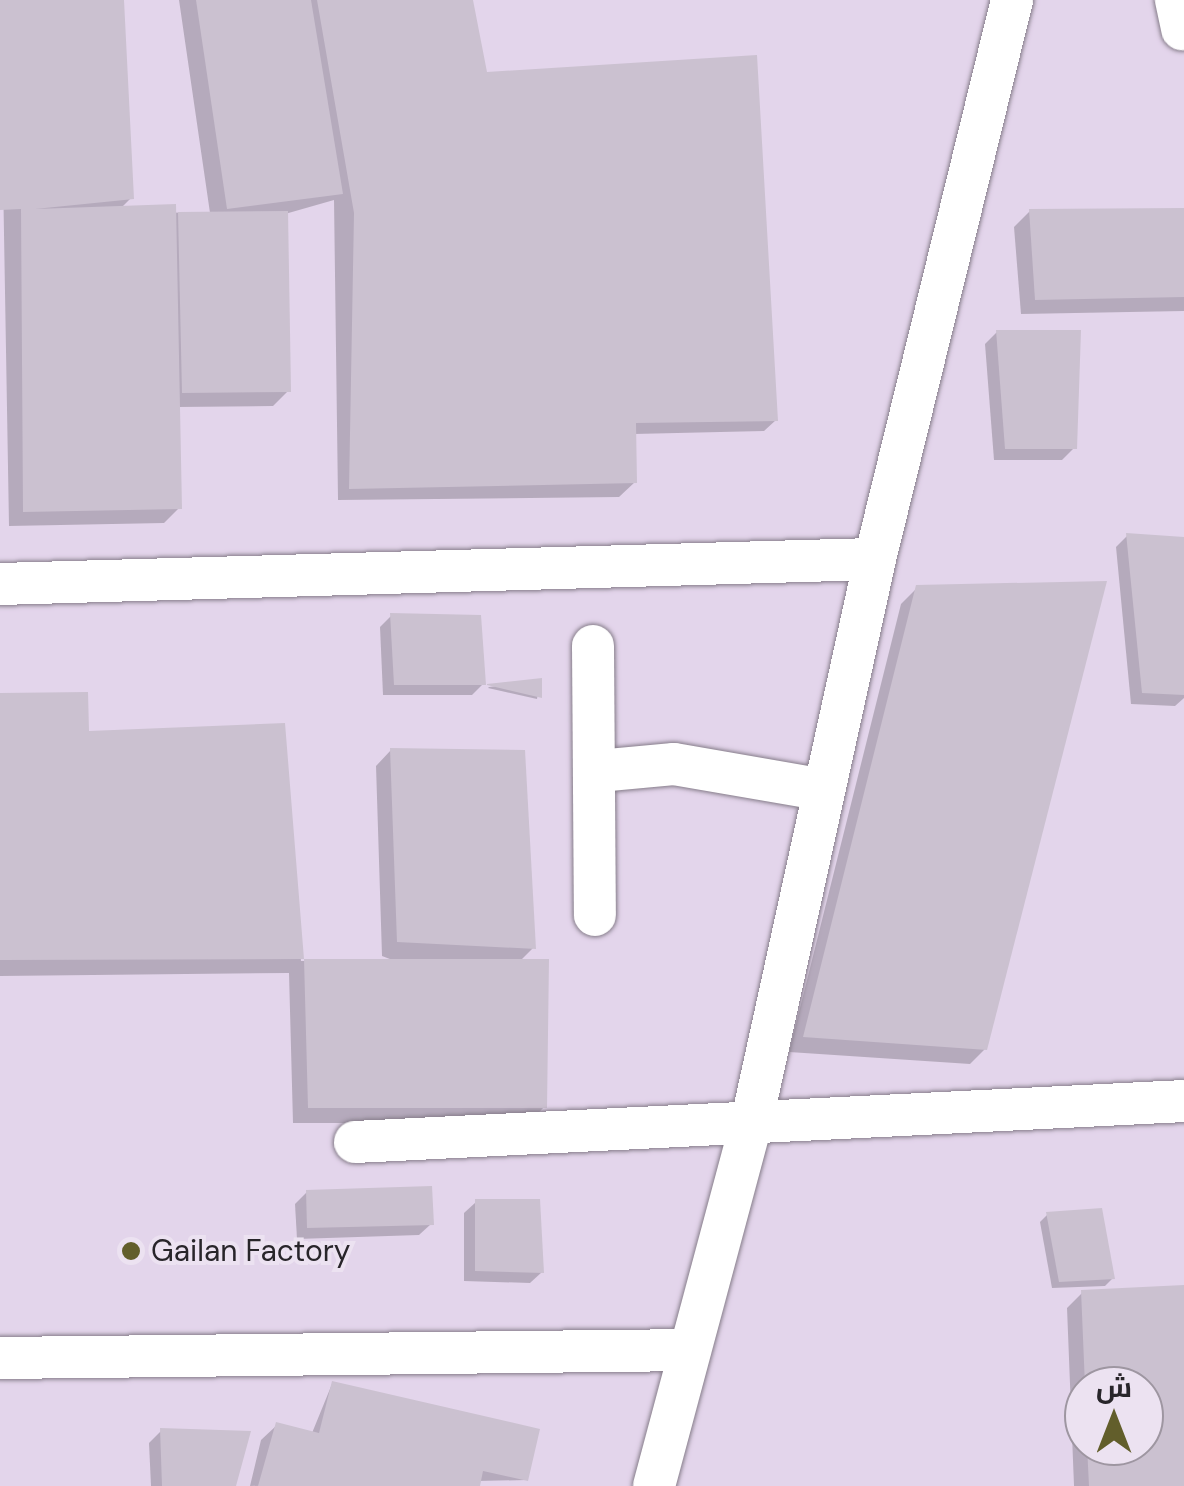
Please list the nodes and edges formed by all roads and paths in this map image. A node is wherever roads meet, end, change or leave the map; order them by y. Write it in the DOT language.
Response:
graph roads {
  1 [pos="1012,0"];
  2 [pos="875,559"];
  3 [pos="0,584"];
  4 [pos="593,646"];
  5 [pos="598,772"];
  6 [pos="824,790"];
  7 [pos="595,915"];
  8 [pos="1184,1101"];
  9 [pos="752,1120"];
  10 [pos="356,1142"];
  11 [pos="690,1350"];
  12 [pos="0,1358"];
  13 [pos="654,1486"];
  1 -- 2 [label="street"];
  2 -- 3 [label="street"];
  2 -- 6 [label="street"];
  4 -- 5 [label="street"];
  5 -- 6 [label="street"];
  5 -- 7 [label="street"];
  6 -- 9 [label="street"];
  8 -- 9 [label="street"];
  9 -- 10 [label="street"];
  9 -- 11 [label="street"];
  11 -- 12 [label="street"];
  11 -- 13 [label="street"];
}
